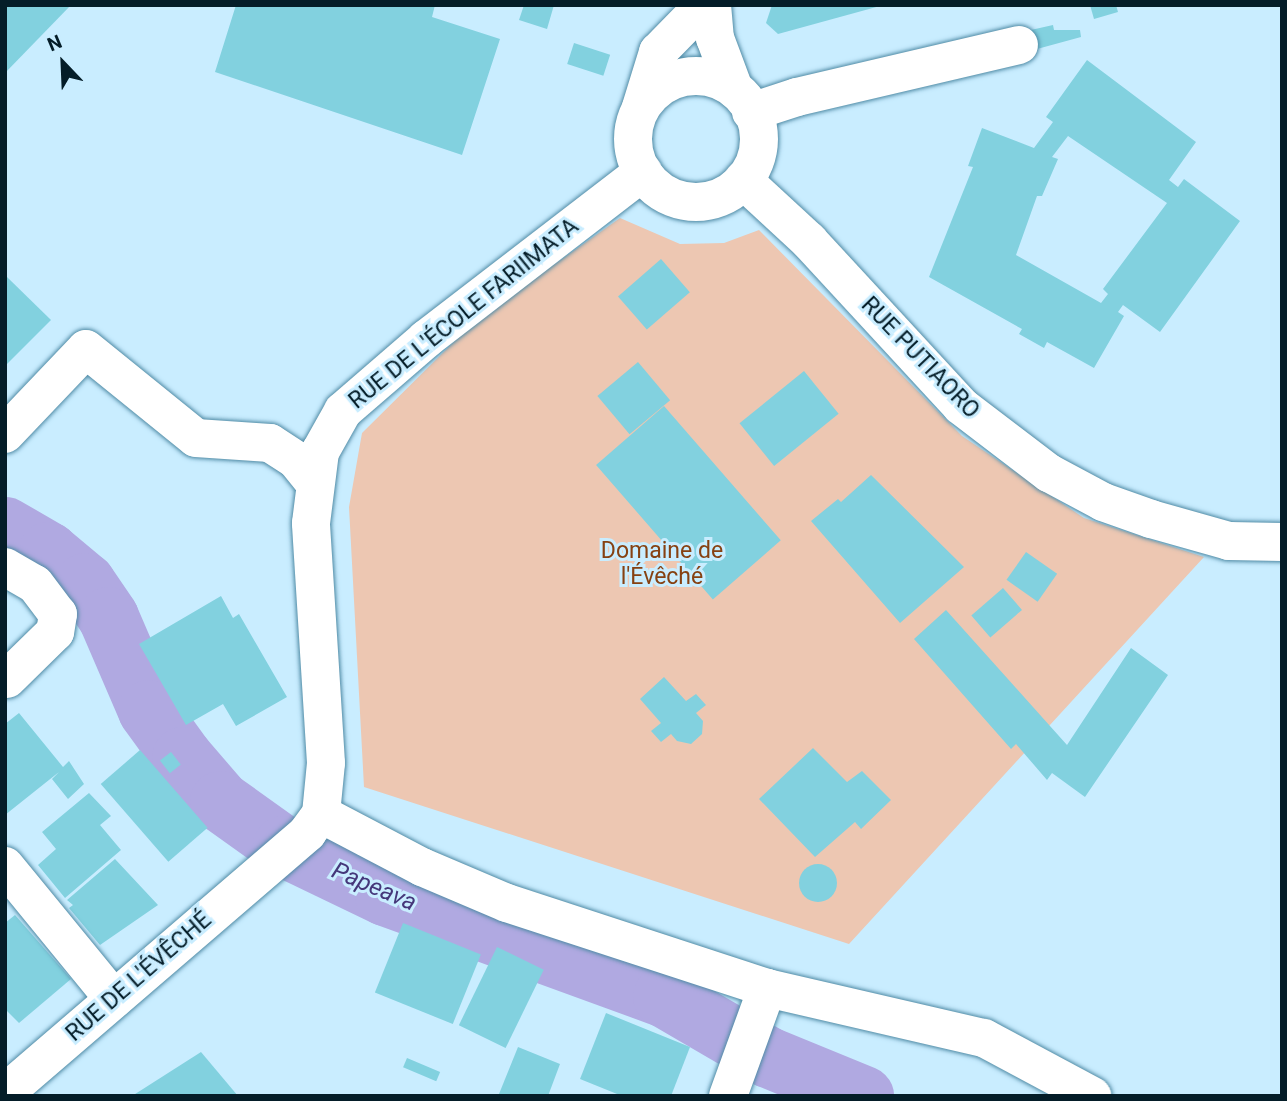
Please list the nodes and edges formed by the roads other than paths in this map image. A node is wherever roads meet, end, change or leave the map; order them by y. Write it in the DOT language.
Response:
graph roads {
  1 [pos="704,5"];
  2 [pos="712,5"];
  3 [pos="1020,45"];
  4 [pos="742,101"];
  5 [pos="641,107"];
  6 [pos="643,172"];
  7 [pos="743,180"];
  8 [pos="5,434"];
  9 [pos="314,482"];
  10 [pos="1282,542"];
  11 [pos="5,568"];
  12 [pos="6,679"];
  13 [pos="314,823"];
  14 [pos="5,866"];
  15 [pos="114,999"];
  16 [pos="762,1005"];
  17 [pos="733,1082"];
  18 [pos="5,1093"];
  19 [pos="1092,1096"];
  1 -- 5 [label="main road"];
  2 -- 4 [label="main road"];
  3 -- 4 [label="main road"];
  4 -- 5 [label="main road"];
  4 -- 7 [label="main road"];
  5 -- 6 [label="main road"];
  6 -- 7 [label="main road"];
  6 -- 9 [label="main road, RUE DE L'ÉCOLE FARIIMATA"];
  7 -- 10 [label="main road, RUE PUTIAORO"];
  8 -- 9 [label="main road"];
  9 -- 13 [label="main road, RUE DE L'ÉCOLE FARIIMATA"];
  11 -- 12 [label="main road"];
  13 -- 15 [label="main road, RUE DE L'ÉVÊCHÉ"];
  13 -- 16 [label="main road"];
  14 -- 15 [label="main road"];
  15 -- 18 [label="main road, RUE DE L'ÉVÊCHÉ"];
  16 -- 17 [label="main road"];
  16 -- 19 [label="main road"];
}
